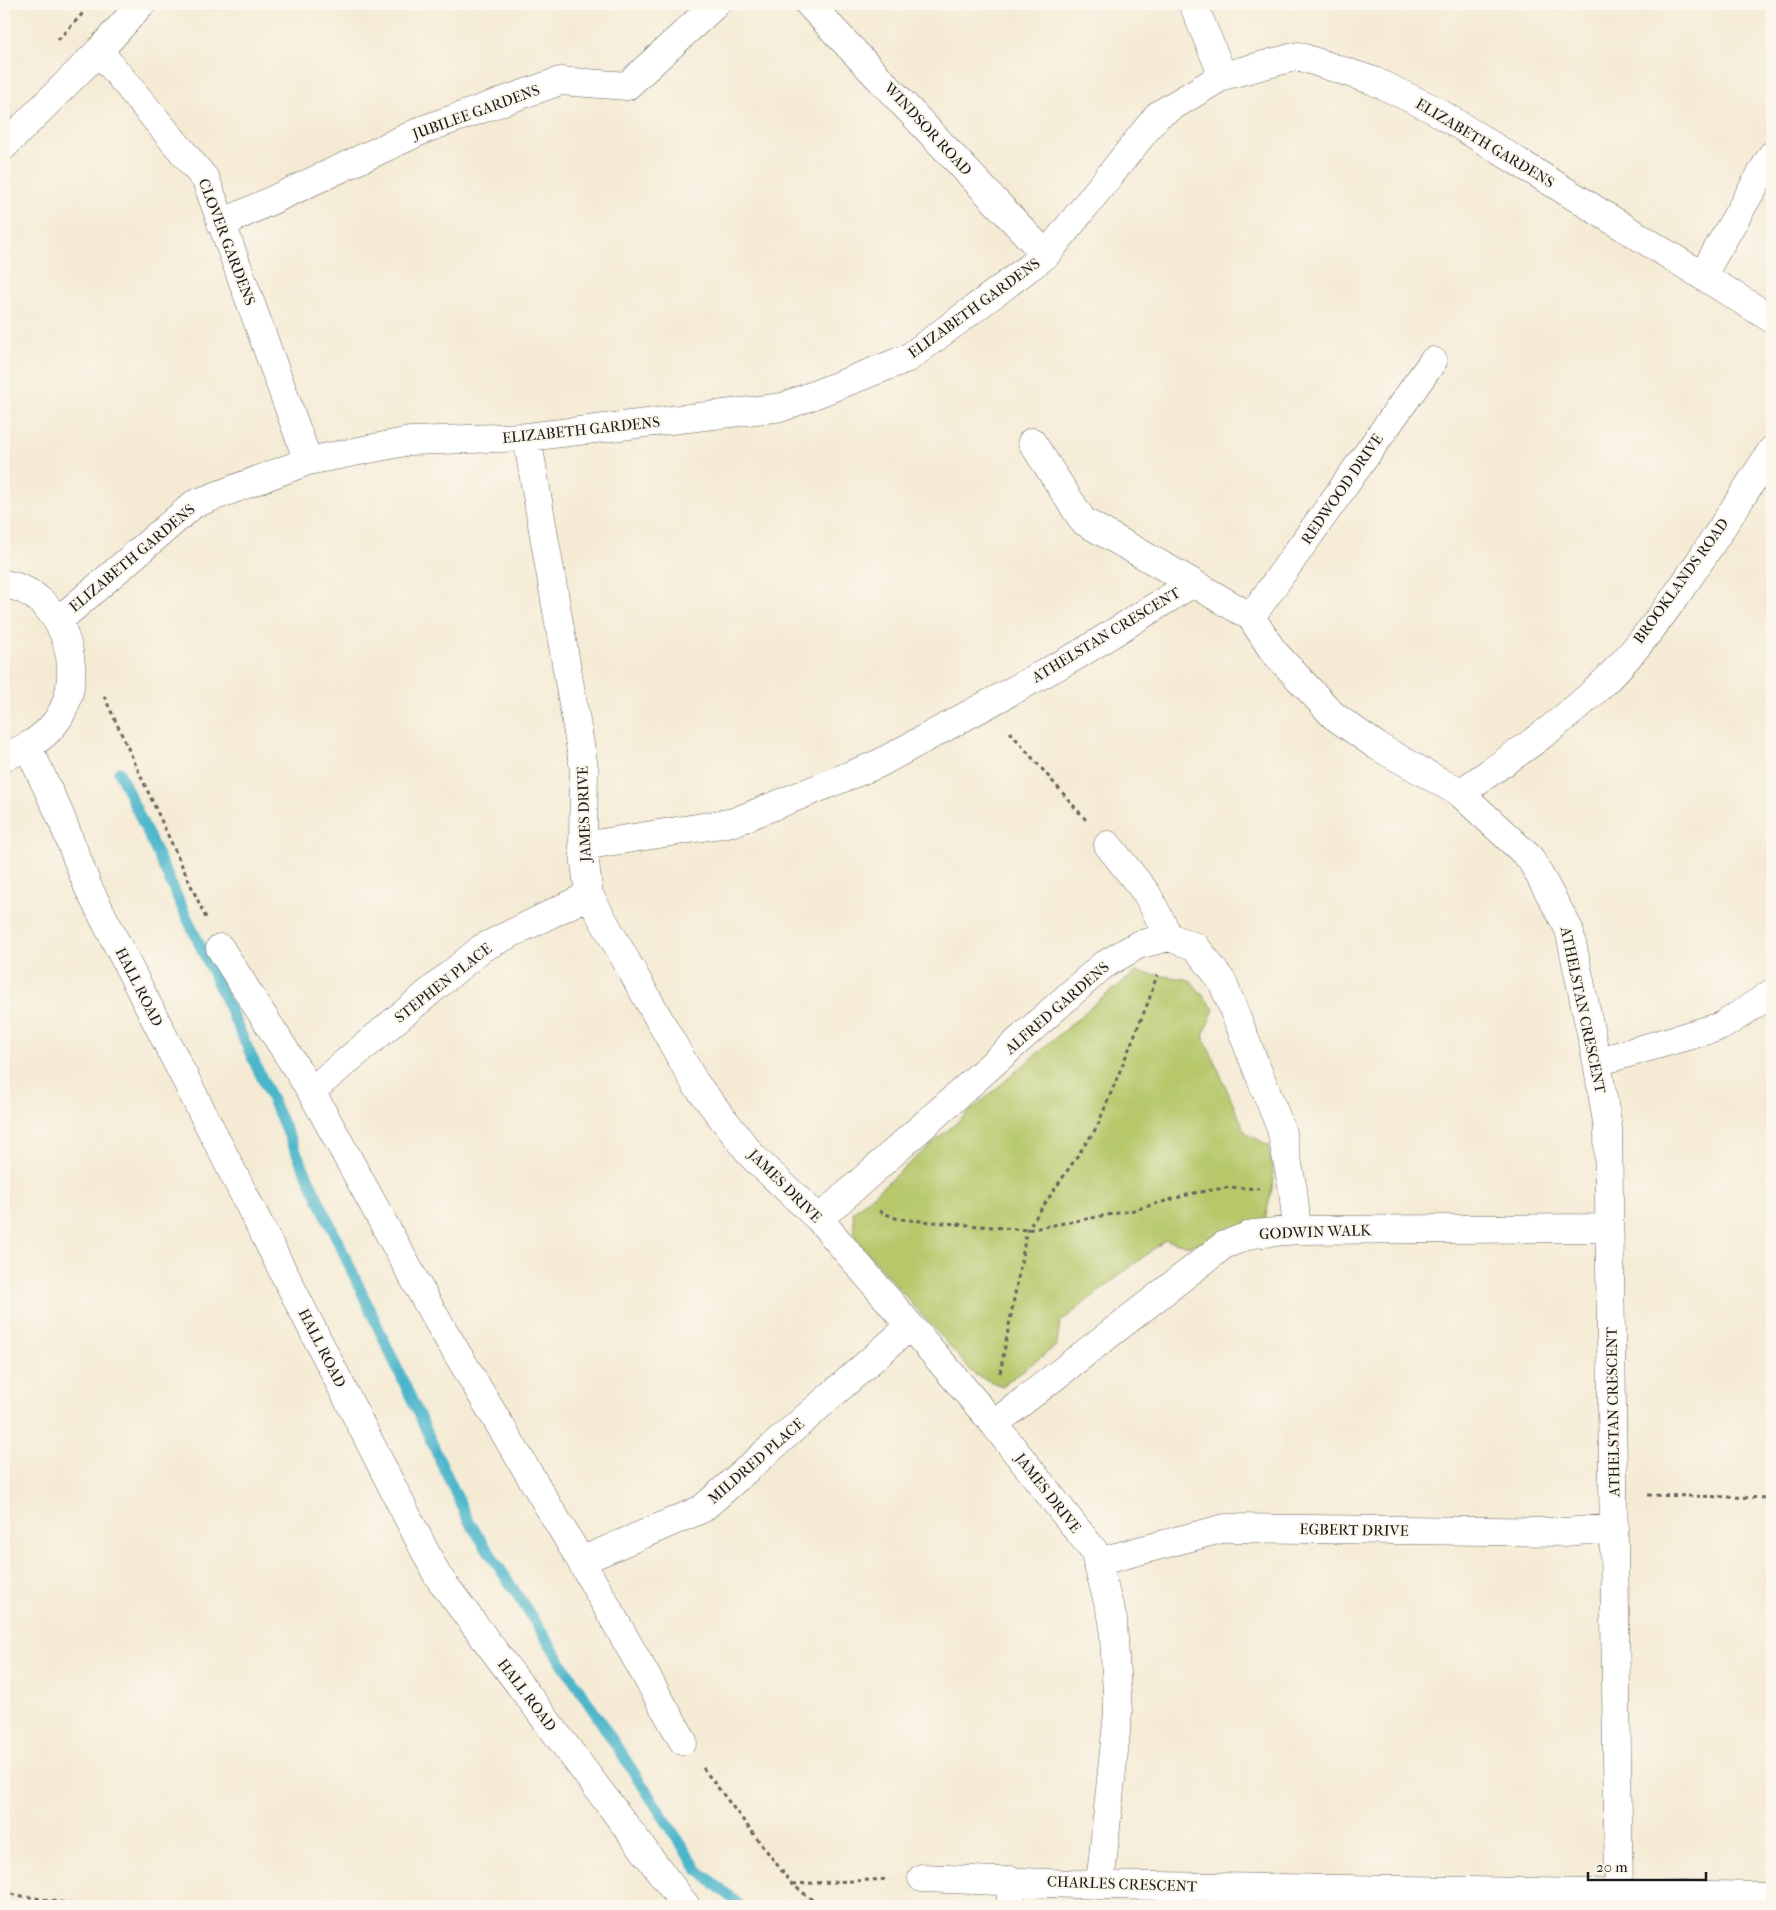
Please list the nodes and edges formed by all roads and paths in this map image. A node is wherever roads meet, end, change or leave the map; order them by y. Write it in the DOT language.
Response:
graph roads {
  1 [pos="141,4"];
  2 [pos="716,4"];
  3 [pos="809,4"];
  4 [pos="1193,4"];
  5 [pos="99,50"];
  6 [pos="1222,76"];
  7 [pos="4,146"];
  8 [pos="1772,155"];
  9 [pos="221,224"];
  10 [pos="1046,255"];
  11 [pos="1702,276"];
  12 [pos="1772,319"];
  13 [pos="1433,361"];
  14 [pos="527,437"];
  15 [pos="1032,442"];
  16 [pos="1772,450"];
  17 [pos="308,461"];
  18 [pos="1193,582"];
  19 [pos="4,584"];
  20 [pos="1251,617"];
  21 [pos="58,621"];
  22 [pos="103,694"];
  23 [pos="986,705"];
  24 [pos="16,752"];
  25 [pos="1460,793"];
  26 [pos="1108,845"];
  27 [pos="583,846"];
  28 [pos="589,896"];
  29 [pos="1169,936"];
  30 [pos="220,948"];
  31 [pos="1772,993"];
  32 [pos="1597,1062"];
  33 [pos="311,1091"];
  34 [pos="1292,1190"];
  35 [pos="844,1197"];
  36 [pos="819,1219"];
  37 [pos="1609,1228"];
  38 [pos="1027,1230"];
  39 [pos="1297,1230"];
  40 [pos="910,1326"];
  41 [pos="994,1424"];
  42 [pos="1614,1495"];
  43 [pos="1772,1498"];
  44 [pos="1614,1528"];
  45 [pos="581,1561"];
  46 [pos="1097,1562"];
  47 [pos="683,1741"];
  48 [pos="922,1878"];
  49 [pos="792,1884"];
  50 [pos="1100,1885"];
  51 [pos="1619,1892"];
  52 [pos="4,1893"];
  53 [pos="1011,1893"];
  54 [pos="1772,1896"];
  55 [pos="1690,1901"];
  56 [pos="85,1906"];
  57 [pos="686,1906"];
  58 [pos="820,1906"];
  1 -- 5 [label="street"];
  2 -- 9 [label="street, JUBILEE GARDENS"];
  3 -- 10 [label="street, WINDSOR ROAD"];
  4 -- 6 [label="street"];
  5 -- 7 [label="street"];
  5 -- 9 [label="street, CLOVER GARDENS"];
  6 -- 10 [label="street, ELIZABETH GARDENS"];
  6 -- 11 [label="street, ELIZABETH GARDENS"];
  8 -- 11 [label="street"];
  9 -- 17 [label="street, CLOVER GARDENS"];
  10 -- 14 [label="street, ELIZABETH GARDENS"];
  11 -- 12 [label="street, ELIZABETH GARDENS"];
  13 -- 20 [label="street, REDWOOD DRIVE"];
  14 -- 17 [label="street, ELIZABETH GARDENS"];
  14 -- 27 [label="street, JAMES DRIVE"];
  15 -- 18 [label="street"];
  16 -- 25 [label="street, BROOKLANDS ROAD"];
  17 -- 21 [label="street, ELIZABETH GARDENS"];
  18 -- 20 [label="street, ATHELSTAN CRESCENT"];
  18 -- 23 [label="street, ATHELSTAN CRESCENT"];
  19 -- 21 [label="street"];
  20 -- 25 [label="street, ATHELSTAN CRESCENT"];
  21 -- 24 [label="street"];
  22 -- 30 [label="path"];
  23 -- 26 [label="path"];
  23 -- 27 [label="street, ATHELSTAN CRESCENT"];
  24 -- 57 [label="street, HALL ROAD"];
  25 -- 32 [label="street, ATHELSTAN CRESCENT"];
  26 -- 29 [label="street"];
  27 -- 28 [label="street, JAMES DRIVE"];
  28 -- 33 [label="street, STEPHEN PLACE"];
  28 -- 36 [label="street, JAMES DRIVE"];
  29 -- 34 [label="street"];
  29 -- 35 [label="street, ALFRED GARDENS"];
  29 -- 38 [label="path"];
  30 -- 33 [label="street"];
  31 -- 32 [label="street"];
  32 -- 37 [label="street, ATHELSTAN CRESCENT"];
  33 -- 45 [label="street"];
  34 -- 38 [label="path"];
  34 -- 39 [label="street"];
  35 -- 36 [label="street, ALFRED GARDENS"];
  35 -- 38 [label="path"];
  36 -- 40 [label="street, JAMES DRIVE"];
  37 -- 39 [label="street, GODWIN WALK"];
  37 -- 42 [label="street, ATHELSTAN CRESCENT"];
  38 -- 41 [label="path"];
  39 -- 41 [label="street, GODWIN WALK"];
  40 -- 41 [label="street, JAMES DRIVE"];
  40 -- 45 [label="street, MILDRED PLACE"];
  41 -- 46 [label="street, JAMES DRIVE"];
  42 -- 43 [label="path"];
  42 -- 44 [label="street, ATHELSTAN CRESCENT"];
  44 -- 46 [label="street, EGBERT DRIVE"];
  44 -- 51 [label="street, ATHELSTAN CRESCENT"];
  45 -- 47 [label="street"];
  46 -- 50 [label="street, JAMES DRIVE"];
  47 -- 49 [label="path"];
  48 -- 49 [label="path"];
  48 -- 53 [label="street, CHARLES CRESCENT"];
  49 -- 58 [label="path"];
  50 -- 51 [label="street, CHARLES CRESCENT"];
  50 -- 53 [label="street, CHARLES CRESCENT"];
  51 -- 55 [label="street, CHARLES CRESCENT"];
  52 -- 56 [label="path"];
  54 -- 55 [label="street, CHARLES CRESCENT"];
}
